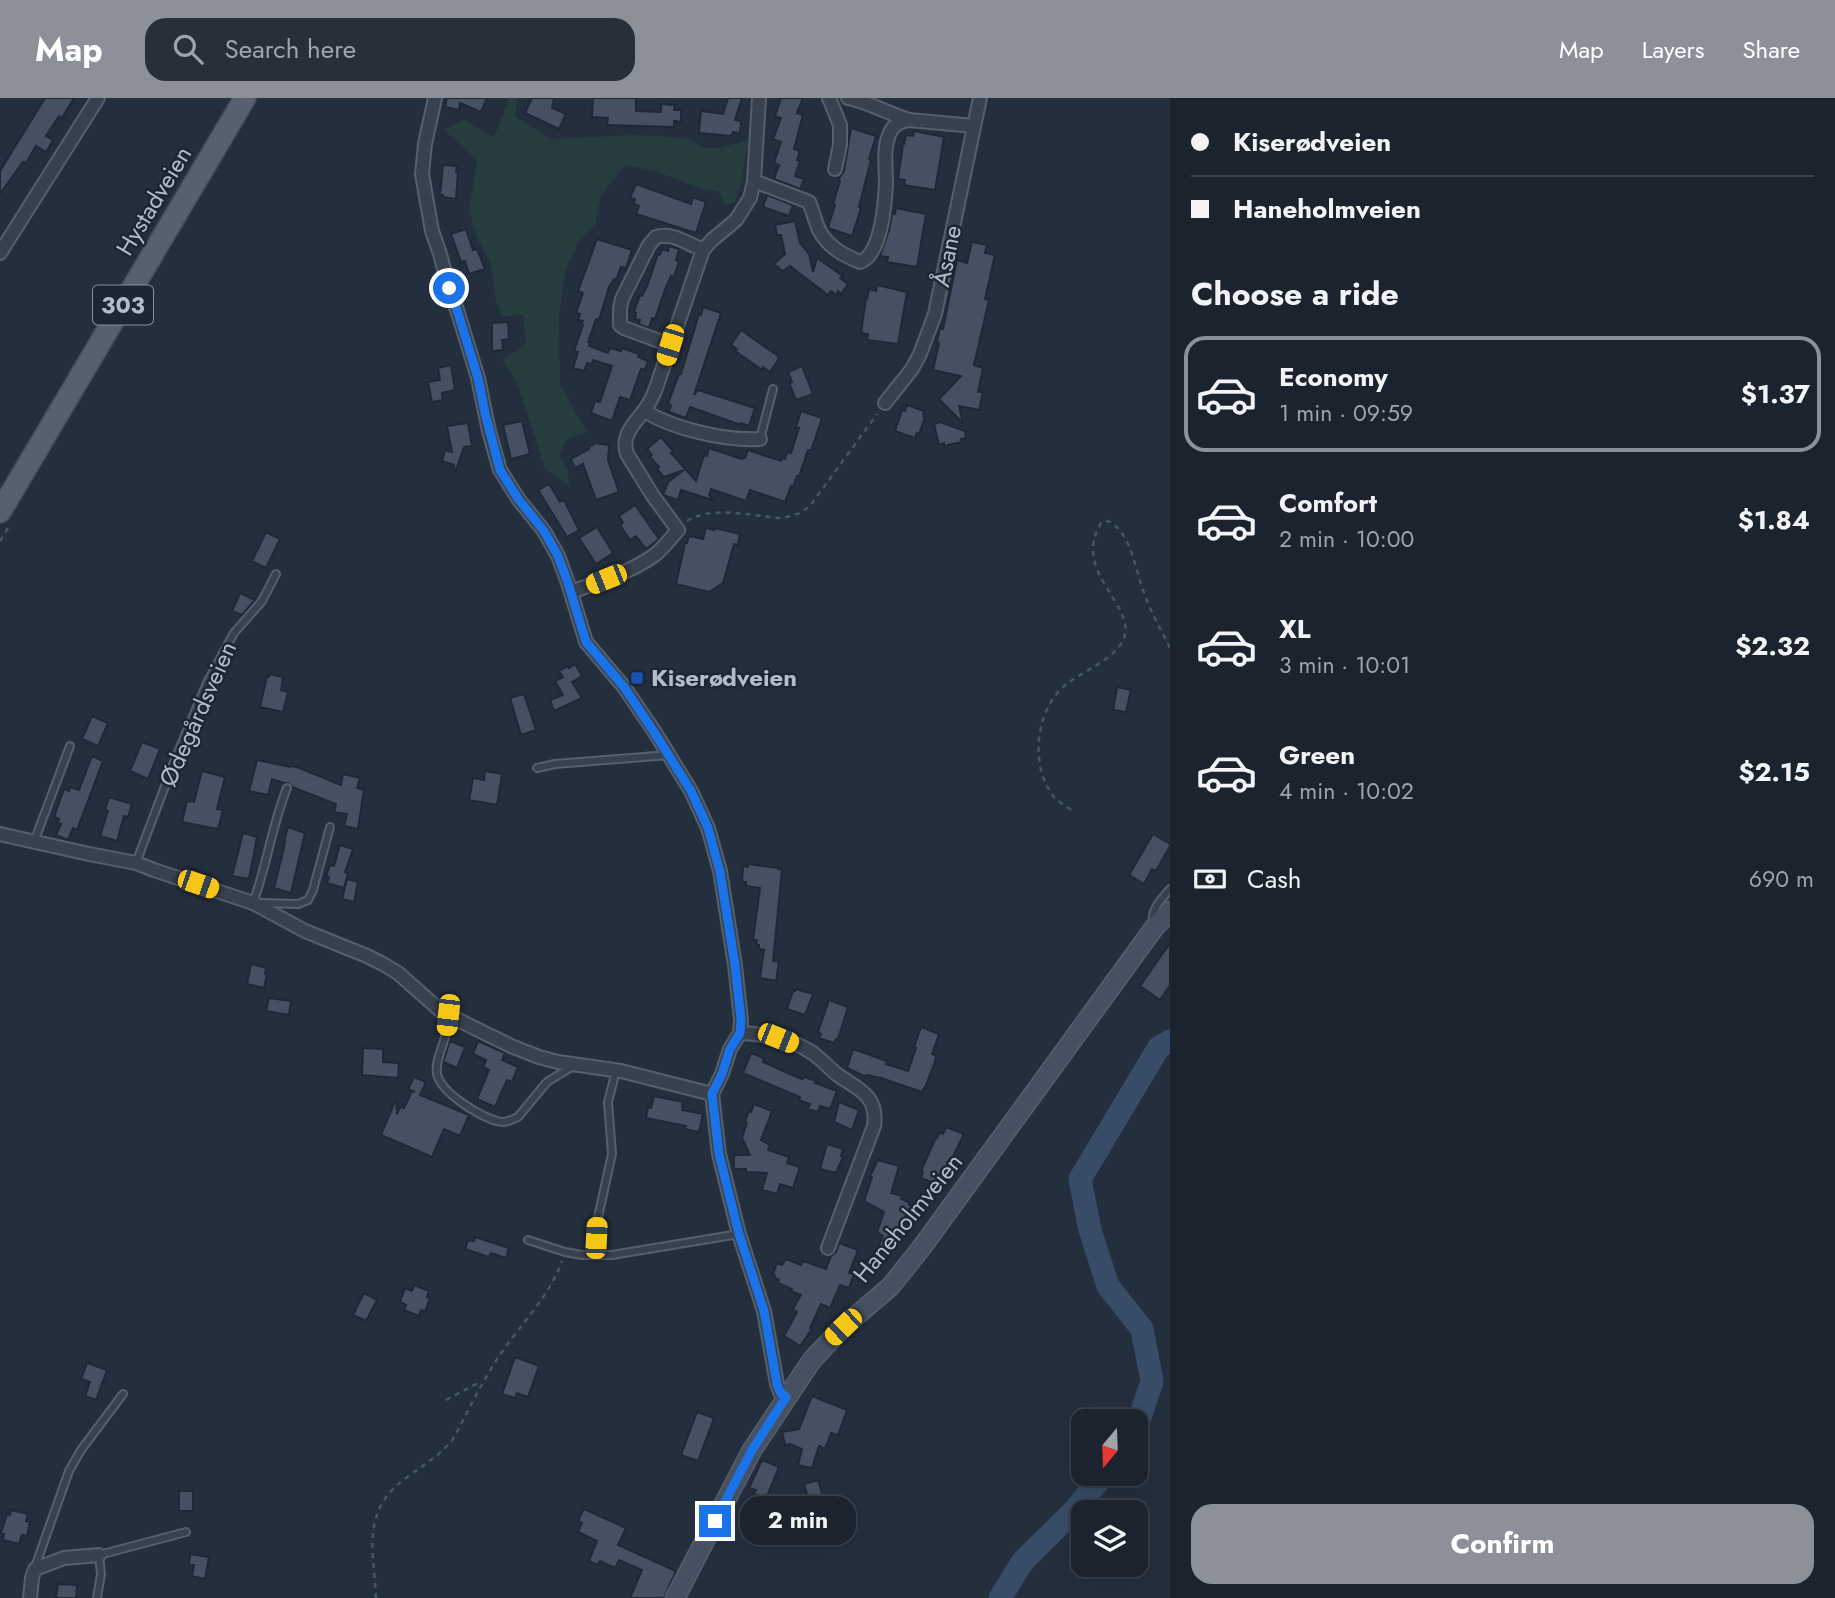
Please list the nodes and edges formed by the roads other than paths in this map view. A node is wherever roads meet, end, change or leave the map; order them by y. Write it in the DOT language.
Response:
graph roads {
  1 [pos="98,98"];
  2 [pos="245,98"];
  3 [pos="435,98"];
  4 [pos="759,98"];
  5 [pos="831,98"];
  6 [pos="848,98"];
  7 [pos="980,98"];
  8 [pos="909,120"];
  9 [pos="974,126"];
  10 [pos="835,169"];
  11 [pos="754,181"];
  12 [pos="703,250"];
  13 [pos="0,253"];
  14 [pos="670,345"];
  15 [pos="772,389"];
  16 [pos="885,403"];
  17 [pos="645,411"];
  18 [pos="760,439"];
  19 [pos="0,512"];
  20 [pos="276,574"];
  21 [pos="571,592"];
  22 [pos="70,746"];
  23 [pos="669,755"];
  24 [pos="537,768"];
  25 [pos="287,788"];
  26 [pos="330,827"];
  27 [pos="0,834"];
  28 [pos="34,842"];
  29 [pos="136,863"];
  30 [pos="1170,889"];
  31 [pos="254,904"];
  32 [pos="1170,911"];
  33 [pos="1154,928"];
  34 [pos="448,1015"];
  35 [pos="740,1033"];
  36 [pos="575,1065"];
  37 [pos="616,1070"];
  38 [pos="712,1094"];
  39 [pos="739,1234"];
  40 [pos="528,1240"];
  41 [pos="828,1248"];
  42 [pos="596,1255"];
  43 [pos="123,1394"];
  44 [pos="786,1397"];
  45 [pos="186,1532"];
  46 [pos="99,1555"];
  47 [pos="35,1569"];
  48 [pos="30,1598"];
  49 [pos="97,1598"];
  50 [pos="675,1598"];
  1 -- 13 [label="street"];
  2 -- 19 [label="main road, Hystadveien / 303"];
  3 -- 21 [label="street"];
  4 -- 11 [label="street"];
  5 -- 10 [label="street"];
  6 -- 8 [label="street"];
  7 -- 9 [label="street, Åsane"];
  8 -- 9 [label="street"];
  8 -- 11 [label="street"];
  9 -- 16 [label="street, Åsane"];
  11 -- 12 [label="street"];
  12 -- 14 [label="street"];
  12 -- 14 [label="street"];
  14 -- 17 [label="street"];
  15 -- 18 [label="lane"];
  17 -- 18 [label="street"];
  17 -- 21 [label="street"];
  20 -- 29 [label="lane, Ødegårdsveien"];
  21 -- 23 [label="street"];
  22 -- 28 [label="lane"];
  23 -- 24 [label="lane"];
  23 -- 35 [label="street"];
  25 -- 31 [label="lane"];
  26 -- 31 [label="lane"];
  27 -- 28 [label="street"];
  28 -- 29 [label="street"];
  29 -- 31 [label="street"];
  30 -- 33 [label="lane"];
  31 -- 34 [label="street"];
  32 -- 33 [label="main road, Haneholmveien"];
  33 -- 44 [label="main road, Haneholmveien"];
  34 -- 36 [label="street"];
  34 -- 36 [label="lane"];
  35 -- 38 [label="street"];
  35 -- 41 [label="street"];
  36 -- 37 [label="street"];
  37 -- 38 [label="street"];
  37 -- 42 [label="lane"];
  38 -- 39 [label="street"];
  39 -- 42 [label="lane"];
  39 -- 44 [label="street"];
  40 -- 42 [label="lane"];
  43 -- 47 [label="lane"];
  44 -- 50 [label="main road, Haneholmveien"];
  45 -- 46 [label="lane"];
  46 -- 47 [label="street"];
  46 -- 49 [label="lane"];
  47 -- 48 [label="street"];
}
